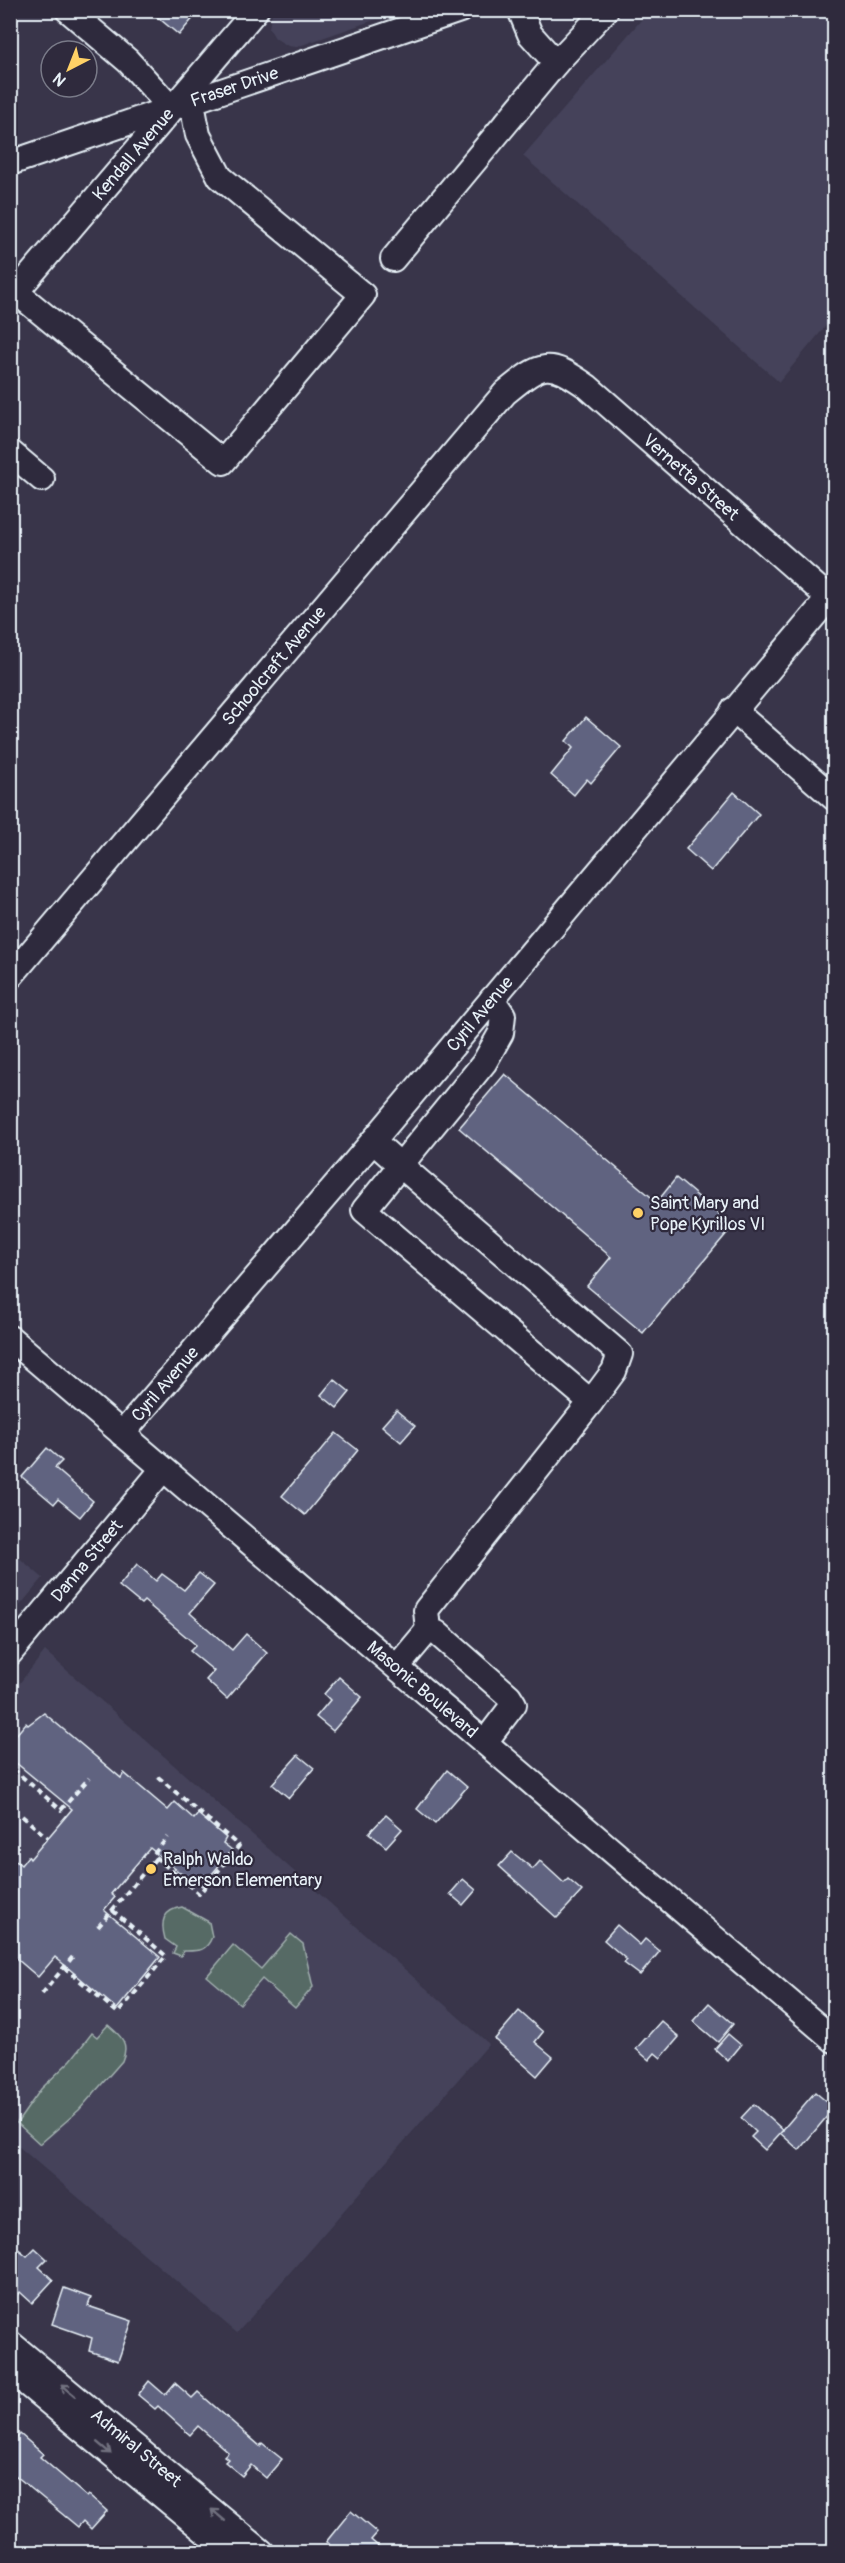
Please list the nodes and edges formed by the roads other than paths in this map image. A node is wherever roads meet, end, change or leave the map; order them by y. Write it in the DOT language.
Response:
graph roads {
  1 [pos="68,10"];
  2 [pos="256,10"];
  3 [pos="460,10"];
  4 [pos="520,10"];
  5 [pos="606,10"];
  6 [pos="555,63"];
  7 [pos="182,105"];
  8 [pos="10,164"];
  9 [pos="393,259"];
  10 [pos="13,295"];
  11 [pos="546,367"];
  12 [pos="10,452"];
  13 [pos="42,479"];
  14 [pos="832,595"];
  15 [pos="733,710"];
  16 [pos="834,798"];
  17 [pos="10,977"];
  18 [pos="492,999"];
  19 [pos="373,1142"];
  20 [pos="399,1164"];
  21 [pos="10,1338"];
  22 [pos="591,1402"];
  23 [pos="122,1434"];
  24 [pos="163,1469"];
  25 [pos="428,1630"];
  26 [pos="10,1653"];
  27 [pos="397,1667"];
  28 [pos="485,1742"];
  29 [pos="834,2040"];
  30 [pos="10,2343"];
  31 [pos="10,2370"];
  32 [pos="260,2552"];
  33 [pos="230,2553"];
  1 -- 7 [label="street"];
  2 -- 7 [label="street, Kendall Avenue"];
  3 -- 7 [label="street, Fraser Drive"];
  4 -- 6 [label="street"];
  5 -- 6 [label="street"];
  6 -- 9 [label="street"];
  7 -- 8 [label="street, Fraser Drive"];
  7 -- 10 [label="street, Kendall Avenue"];
  7 -- 10 [label="street"];
  11 -- 14 [label="street, Vernetta Street"];
  11 -- 17 [label="street, Schoolcraft Avenue"];
  12 -- 13 [label="street"];
  14 -- 15 [label="street, Cyril Avenue"];
  15 -- 16 [label="street"];
  15 -- 18 [label="street, Cyril Avenue"];
  18 -- 19 [label="street, Cyril Avenue"];
  18 -- 20 [label="street"];
  19 -- 20 [label="street"];
  19 -- 23 [label="street, Cyril Avenue"];
  20 -- 22 [label="street"];
  20 -- 22 [label="street"];
  21 -- 23 [label="street, Masonic Boulevard"];
  22 -- 25 [label="street"];
  23 -- 24 [label="street, Masonic Boulevard"];
  24 -- 26 [label="street, Danna Street"];
  24 -- 27 [label="street, Masonic Boulevard"];
  25 -- 27 [label="street"];
  25 -- 28 [label="street"];
  27 -- 28 [label="street, Masonic Boulevard"];
  28 -- 29 [label="street, Masonic Boulevard"];
  32 -- 30 [label="street, Admiral Street, one-way"];
  31 -- 33 [label="street, Admiral Street, one-way"];
}
